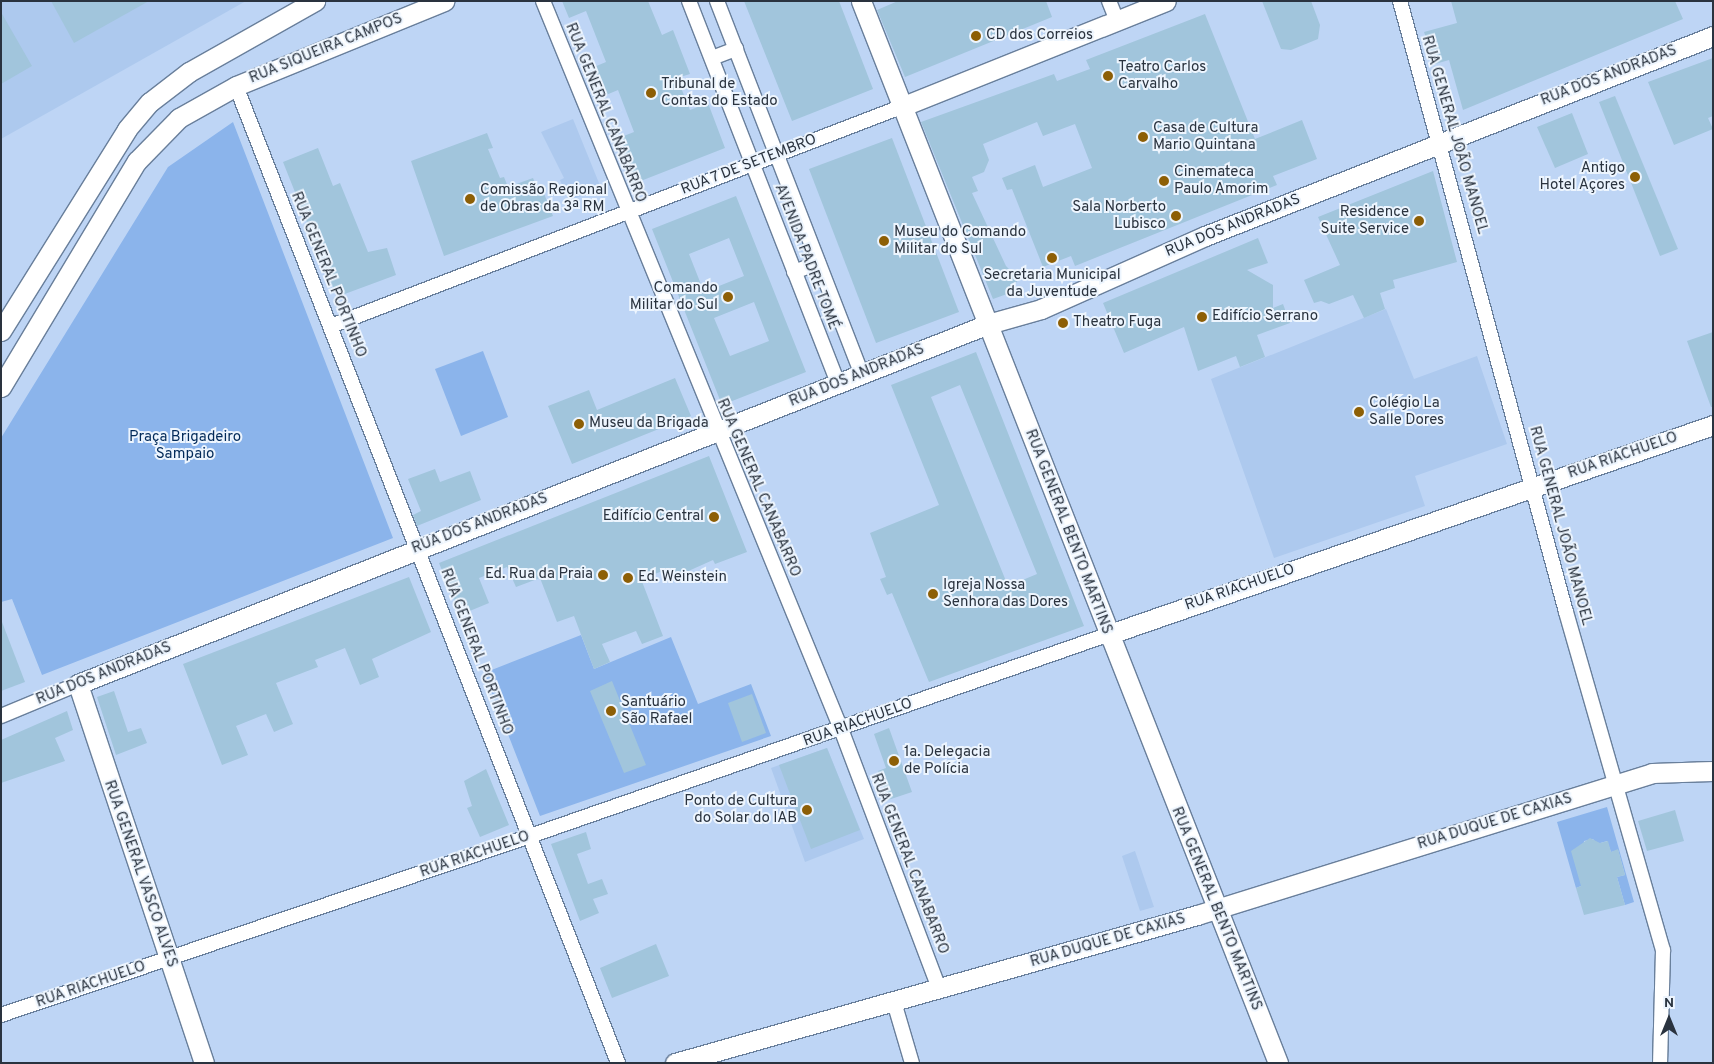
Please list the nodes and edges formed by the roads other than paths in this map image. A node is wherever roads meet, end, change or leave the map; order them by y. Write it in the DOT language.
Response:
graph roads {
  1 [pos="315,1"];
  2 [pos="444,1"];
  3 [pos="543,1"];
  4 [pos="717,1"];
  5 [pos="861,1"];
  6 [pos="1109,1"];
  7 [pos="1166,1"];
  8 [pos="1400,1"];
  9 [pos="694,3"];
  10 [pos="1117,21"];
  11 [pos="1713,36"];
  12 [pos="736,49"];
  13 [pos="712,58"];
  14 [pos="236,86"];
  15 [pos="901,107"];
  16 [pos="1441,143"];
  17 [pos="776,154"];
  18 [pos="752,162"];
  19 [pos="628,212"];
  20 [pos="818,263"];
  21 [pos="794,272"];
  22 [pos="988,324"];
  23 [pos="331,326"];
  24 [pos="1,331"];
  25 [pos="862,375"];
  26 [pos="838,384"];
  27 [pos="1,387"];
  28 [pos="1713,425"];
  29 [pos="716,432"];
  30 [pos="1532,487"];
  31 [pos="417,548"];
  32 [pos="1107,635"];
  33 [pos="78,684"];
  34 [pos="1,716"];
  35 [pos="841,729"];
  36 [pos="1713,770"];
  37 [pos="1616,784"];
  38 [pos="530,836"];
  39 [pos="1216,909"];
  40 [pos="168,958"];
  41 [pos="939,988"];
  42 [pos="894,1002"];
  43 [pos="1,1015"];
  44 [pos="204,1063"];
  45 [pos="618,1063"];
  46 [pos="674,1063"];
  47 [pos="912,1063"];
  48 [pos="1278,1063"];
  49 [pos="1660,1063"];
  1 -- 24 [label="street"];
  2 -- 14 [label="street, RUA SIQUEIRA CAMPOS"];
  3 -- 19 [label="street, RUA GENERAL CANABARRO"];
  4 -- 12 [label="street, AVENIDA PADRE TOMÉ"];
  5 -- 15 [label="street, RUA GENERAL BENTO MARTINS"];
  6 -- 10 [label="street"];
  7 -- 10 [label="street, RUA 7 DE SETEMBRO"];
  8 -- 16 [label="street, RUA GENERAL JOÃO MANOEL"];
  9 -- 13 [label="street, AVENIDA PADRE TOMÉ"];
  10 -- 15 [label="street, RUA 7 DE SETEMBRO"];
  11 -- 16 [label="street, RUA DOS ANDRADAS"];
  12 -- 13 [label="street"];
  12 -- 17 [label="street, AVENIDA PADRE TOMÉ"];
  13 -- 18 [label="street, AVENIDA PADRE TOMÉ"];
  14 -- 23 [label="street, RUA GENERAL PORTINHO"];
  14 -- 27 [label="street, RUA SIQUEIRA CAMPOS"];
  15 -- 17 [label="street, RUA 7 DE SETEMBRO"];
  15 -- 22 [label="street, RUA GENERAL BENTO MARTINS"];
  16 -- 22 [label="street, RUA DOS ANDRADAS"];
  16 -- 30 [label="street, RUA GENERAL JOÃO MANOEL"];
  17 -- 18 [label="street, RUA 7 DE SETEMBRO"];
  17 -- 20 [label="street, AVENIDA PADRE TOMÉ"];
  18 -- 19 [label="street, RUA 7 DE SETEMBRO"];
  18 -- 21 [label="street, AVENIDA PADRE TOMÉ"];
  19 -- 23 [label="street, RUA 7 DE SETEMBRO"];
  19 -- 29 [label="street, RUA GENERAL CANABARRO"];
  20 -- 21 [label="street"];
  20 -- 25 [label="street, AVENIDA PADRE TOMÉ"];
  21 -- 26 [label="street, AVENIDA PADRE TOMÉ"];
  22 -- 25 [label="street, RUA DOS ANDRADAS"];
  22 -- 32 [label="street, RUA GENERAL BENTO MARTINS"];
  23 -- 31 [label="street, RUA GENERAL PORTINHO"];
  25 -- 26 [label="street, RUA DOS ANDRADAS"];
  26 -- 29 [label="street, RUA DOS ANDRADAS"];
  28 -- 30 [label="street, RUA RIACHUELO"];
  29 -- 31 [label="street, RUA DOS ANDRADAS"];
  29 -- 35 [label="street, RUA GENERAL CANABARRO"];
  30 -- 32 [label="street, RUA RIACHUELO"];
  30 -- 37 [label="street, RUA GENERAL JOÃO MANOEL"];
  31 -- 33 [label="street, RUA DOS ANDRADAS"];
  31 -- 38 [label="street, RUA GENERAL PORTINHO"];
  32 -- 35 [label="street, RUA RIACHUELO"];
  32 -- 39 [label="street, RUA GENERAL BENTO MARTINS"];
  33 -- 34 [label="street, RUA DOS ANDRADAS"];
  33 -- 40 [label="street, RUA GENERAL VASCO ALVES"];
  35 -- 38 [label="street, RUA RIACHUELO"];
  35 -- 41 [label="street, RUA GENERAL CANABARRO"];
  36 -- 37 [label="street, RUA DUQUE DE CAXIAS"];
  37 -- 39 [label="street, RUA DUQUE DE CAXIAS"];
  37 -- 49 [label="street, RUA GENERAL JOÃO MANOEL"];
  38 -- 40 [label="street, RUA RIACHUELO"];
  38 -- 45 [label="street, RUA GENERAL PORTINHO"];
  39 -- 41 [label="street, RUA DUQUE DE CAXIAS"];
  39 -- 48 [label="street, RUA GENERAL BENTO MARTINS"];
  40 -- 43 [label="street, RUA RIACHUELO"];
  40 -- 44 [label="street, RUA GENERAL VASCO ALVES"];
  41 -- 42 [label="street, RUA DUQUE DE CAXIAS"];
  42 -- 46 [label="street, RUA DUQUE DE CAXIAS"];
  42 -- 47 [label="street"];
}
